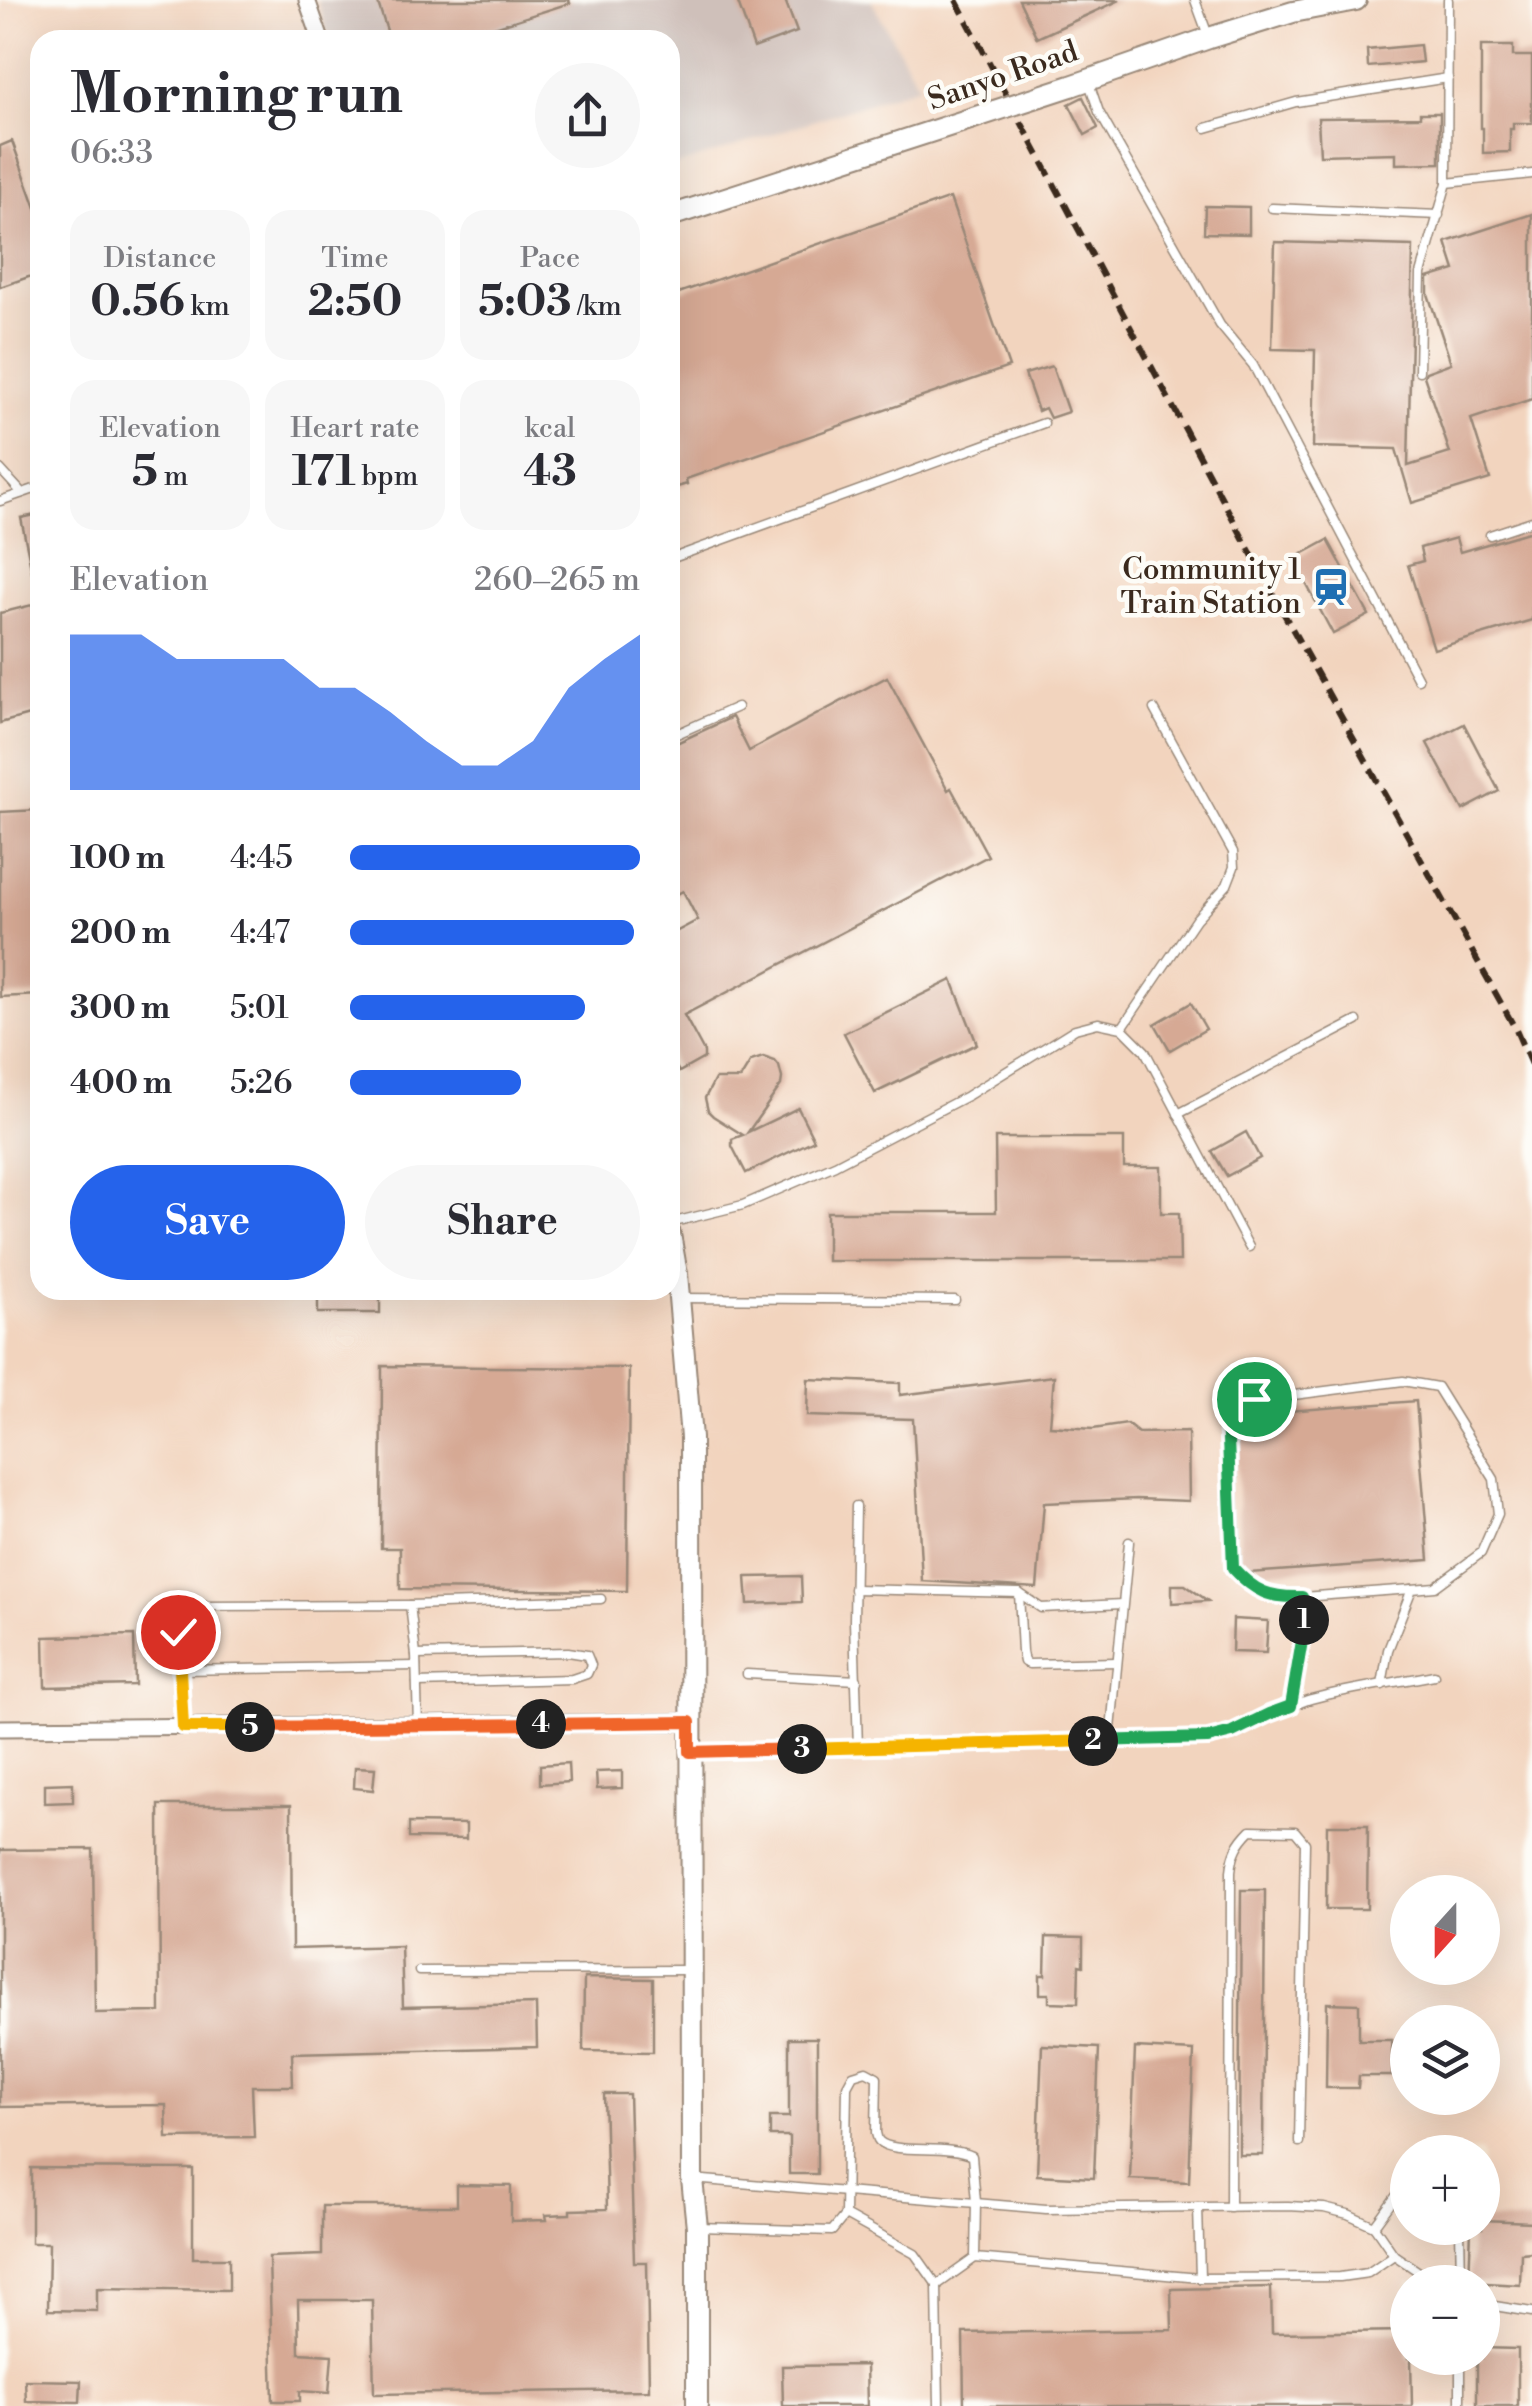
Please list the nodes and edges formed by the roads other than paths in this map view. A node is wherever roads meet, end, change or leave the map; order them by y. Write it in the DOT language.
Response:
graph roads {
  1 [pos="307,0"];
  2 [pos="1194,0"];
  3 [pos="1356,0"];
  4 [pos="1448,0"];
  5 [pos="318,30"];
  6 [pos="1209,38"];
  7 [pos="1448,78"];
  8 [pos="1079,82"];
  9 [pos="1206,128"];
  10 [pos="1532,174"];
  11 [pos="1447,183"];
  12 [pos="1272,208"];
  13 [pos="680,213"];
  14 [pos="1439,216"];
  15 [pos="1419,371"];
  16 [pos="1044,423"];
  17 [pos="0,469"];
  18 [pos="30,491"];
  19 [pos="22,494"];
  20 [pos="0,502"];
  21 [pos="1532,521"];
  22 [pos="1490,534"];
  23 [pos="680,555"];
  24 [pos="1418,679"];
  25 [pos="737,707"];
  26 [pos="1154,708"];
  27 [pos="680,733"];
  28 [pos="1357,1022"];
  29 [pos="1122,1028"];
  30 [pos="1178,1114"];
  31 [pos="680,1221"];
  32 [pos="1249,1247"];
  33 [pos="680,1298"];
  34 [pos="956,1300"];
  35 [pos="856,1506"];
  36 [pos="1129,1542"];
  37 [pos="854,1589"];
  38 [pos="1412,1589"];
  39 [pos="1019,1593"];
  40 [pos="1302,1597"];
  41 [pos="601,1599"];
  42 [pos="1122,1604"];
  43 [pos="410,1606"];
  44 [pos="416,1655"];
  45 [pos="1117,1662"];
  46 [pos="416,1666"];
  47 [pos="180,1670"];
  48 [pos="746,1674"];
  49 [pos="1434,1674"];
  50 [pos="857,1680"];
  51 [pos="417,1682"];
  52 [pos="1382,1685"];
  53 [pos="1291,1706"];
  54 [pos="690,1722"];
  55 [pos="418,1726"];
  56 [pos="183,1727"];
  57 [pos="0,1728"];
  58 [pos="1110,1740"];
  59 [pos="858,1748"];
  60 [pos="690,1752"];
  61 [pos="691,1970"];
  62 [pos="419,1971"];
  63 [pos="1299,2142"];
  64 [pos="692,2179"];
  65 [pos="845,2194"];
  66 [pos="976,2202"];
  67 [pos="1390,2204"];
  68 [pos="1198,2207"];
  69 [pos="1230,2207"];
  70 [pos="846,2216"];
  71 [pos="1374,2226"];
  72 [pos="697,2227"];
  73 [pos="1394,2255"];
  74 [pos="975,2258"];
  75 [pos="1409,2265"];
  76 [pos="1200,2278"];
  77 [pos="937,2285"];
  78 [pos="1500,2307"];
  79 [pos="1532,2312"];
  80 [pos="1460,2375"];
  81 [pos="696,2406"];
  82 [pos="938,2406"];
  83 [pos="1460,2406"];
  1 -- 5 [label="street"];
  2 -- 6 [label="lane"];
  3 -- 6 [label="street, Sanyo Road"];
  4 -- 7 [label="lane"];
  6 -- 8 [label="street, Sanyo Road"];
  7 -- 9 [label="lane"];
  7 -- 11 [label="lane"];
  8 -- 13 [label="street, Sanyo Road, bridge"];
  8 -- 24 [label="lane"];
  10 -- 11 [label="lane"];
  11 -- 14 [label="lane"];
  12 -- 14 [label="lane"];
  14 -- 15 [label="lane"];
  16 -- 23 [label="lane"];
  17 -- 19 [label="lane"];
  18 -- 19 [label="lane"];
  19 -- 20 [label="lane"];
  21 -- 22 [label="lane"];
  25 -- 27 [label="lane"];
  26 -- 29 [label="lane"];
  28 -- 30 [label="lane"];
  29 -- 30 [label="lane"];
  29 -- 31 [label="lane"];
  30 -- 32 [label="lane"];
  33 -- 34 [label="lane"];
  33 -- 54 [label="street"];
  35 -- 37 [label="lane"];
  36 -- 42 [label="lane"];
  37 -- 39 [label="lane"];
  37 -- 50 [label="lane"];
  38 -- 40 [label="lane"];
  38 -- 40 [label="lane"];
  38 -- 52 [label="lane"];
  39 -- 42 [label="lane"];
  39 -- 45 [label="lane"];
  40 -- 53 [label="lane"];
  41 -- 43 [label="lane"];
  42 -- 45 [label="lane"];
  43 -- 44 [label="lane"];
  43 -- 47 [label="lane"];
  44 -- 46 [label="lane"];
  44 -- 51 [label="lane"];
  45 -- 58 [label="lane"];
  46 -- 47 [label="lane"];
  46 -- 51 [label="lane"];
  47 -- 56 [label="lane"];
  48 -- 50 [label="lane"];
  49 -- 52 [label="lane"];
  50 -- 59 [label="lane"];
  51 -- 55 [label="lane"];
  52 -- 53 [label="lane"];
  53 -- 58 [label="lane"];
  54 -- 55 [label="street"];
  54 -- 60 [label="street"];
  55 -- 56 [label="street"];
  56 -- 57 [label="street"];
  58 -- 59 [label="lane"];
  59 -- 60 [label="lane"];
  60 -- 61 [label="street"];
  61 -- 62 [label="lane"];
  61 -- 64 [label="street"];
  63 -- 69 [label="lane"];
  64 -- 65 [label="lane"];
  64 -- 72 [label="street"];
  65 -- 66 [label="lane"];
  65 -- 66 [label="lane"];
  65 -- 70 [label="lane"];
  66 -- 68 [label="lane"];
  66 -- 74 [label="lane"];
  67 -- 71 [label="lane"];
  68 -- 69 [label="lane"];
  68 -- 76 [label="lane"];
  69 -- 71 [label="lane"];
  70 -- 72 [label="lane"];
  70 -- 77 [label="lane"];
  71 -- 73 [label="lane"];
  72 -- 81 [label="street"];
  73 -- 75 [label="lane"];
  73 -- 76 [label="lane"];
  74 -- 76 [label="lane"];
  74 -- 77 [label="lane"];
  77 -- 82 [label="lane"];
  78 -- 79 [label="lane"];
  80 -- 83 [label="lane"];
}
